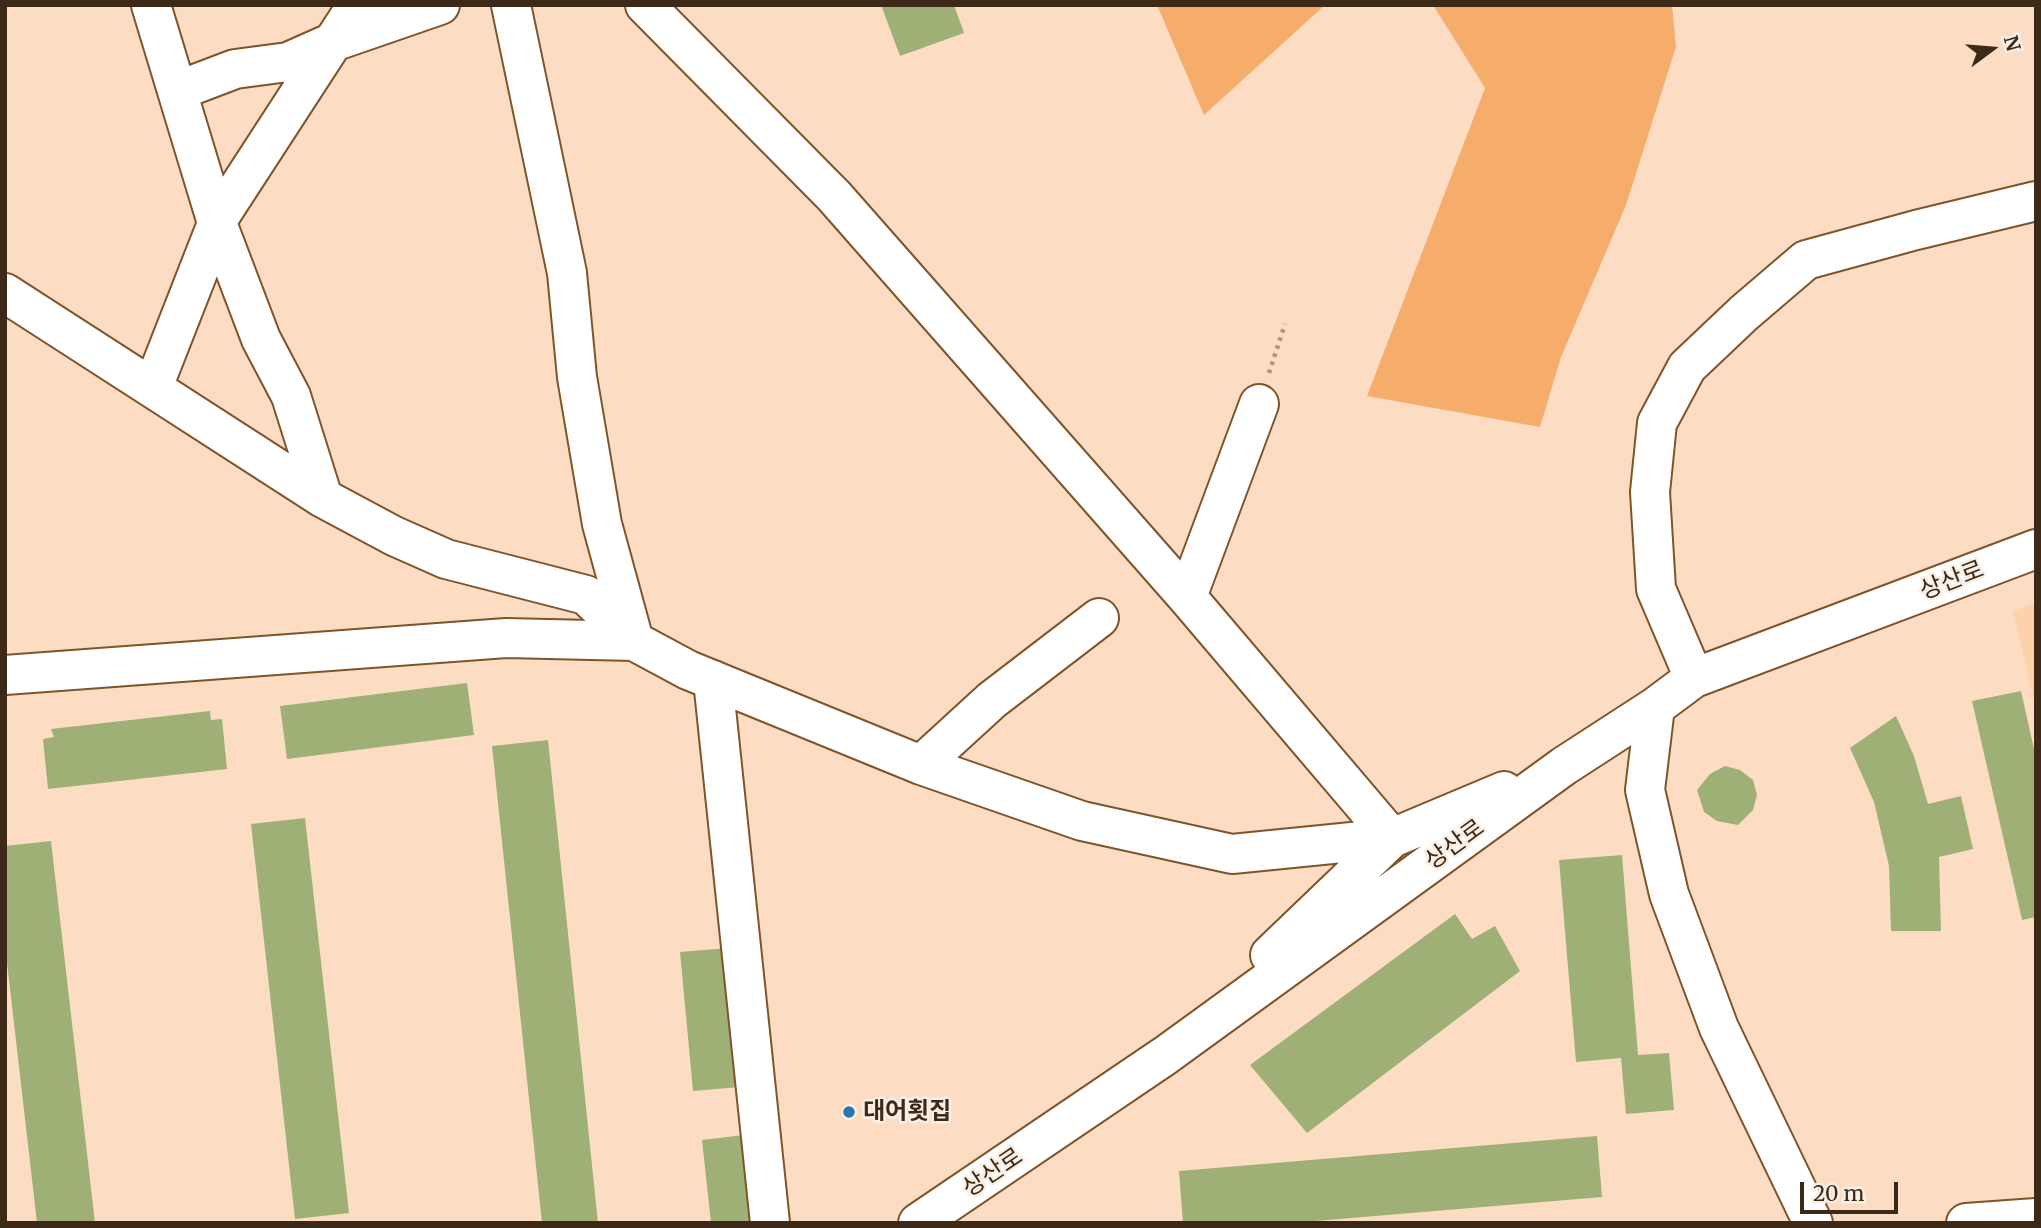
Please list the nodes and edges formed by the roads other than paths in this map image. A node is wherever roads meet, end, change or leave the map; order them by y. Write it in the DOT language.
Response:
graph roads {
  1 [pos="151,5"];
  2 [pos="358,5"];
  3 [pos="440,5"];
  4 [pos="511,5"];
  5 [pos="645,5"];
  6 [pos="333,42"];
  7 [pos="177,91"];
  8 [pos="2036,201"];
  9 [pos="218,223"];
  10 [pos="5,293"];
  11 [pos="153,387"];
  12 [pos="1259,404"];
  13 [pos="323,498"];
  14 [pos="2036,549"];
  15 [pos="1187,597"];
  16 [pos="1099,618"];
  17 [pos="634,641"];
  18 [pos="5,675"];
  19 [pos="1694,678"];
  20 [pos="713,680"];
  21 [pos="1656,707"];
  22 [pos="921,765"];
  23 [pos="1564,766"];
  24 [pos="1392,838"];
  25 [pos="1166,1055"];
  26 [pos="2036,1218"];
  27 [pos="770,1223"];
  28 [pos="918,1223"];
  29 [pos="1814,1223"];
  30 [pos="1966,1223"];
  1 -- 7 [label="street"];
  2 -- 6 [label="street"];
  3 -- 6 [label="street"];
  4 -- 17 [label="street"];
  5 -- 15 [label="street"];
  6 -- 7 [label="street"];
  6 -- 9 [label="street"];
  7 -- 9 [label="street"];
  8 -- 19 [label="street"];
  9 -- 11 [label="street"];
  9 -- 13 [label="street"];
  10 -- 11 [label="street"];
  11 -- 13 [label="street"];
  12 -- 15 [label="street"];
  13 -- 17 [label="street"];
  14 -- 19 [label="street, 상산로"];
  15 -- 24 [label="street"];
  16 -- 22 [label="street"];
  17 -- 18 [label="street"];
  17 -- 20 [label="street"];
  19 -- 21 [label="street, 상산로"];
  20 -- 22 [label="street"];
  20 -- 27 [label="street"];
  21 -- 23 [label="street, 상산로"];
  21 -- 29 [label="street"];
  22 -- 24 [label="street"];
  23 -- 24 [label="street"];
  23 -- 25 [label="street, 상산로"];
  24 -- 25 [label="street"];
  25 -- 28 [label="street, 상산로"];
  26 -- 30 [label="street"];
}
